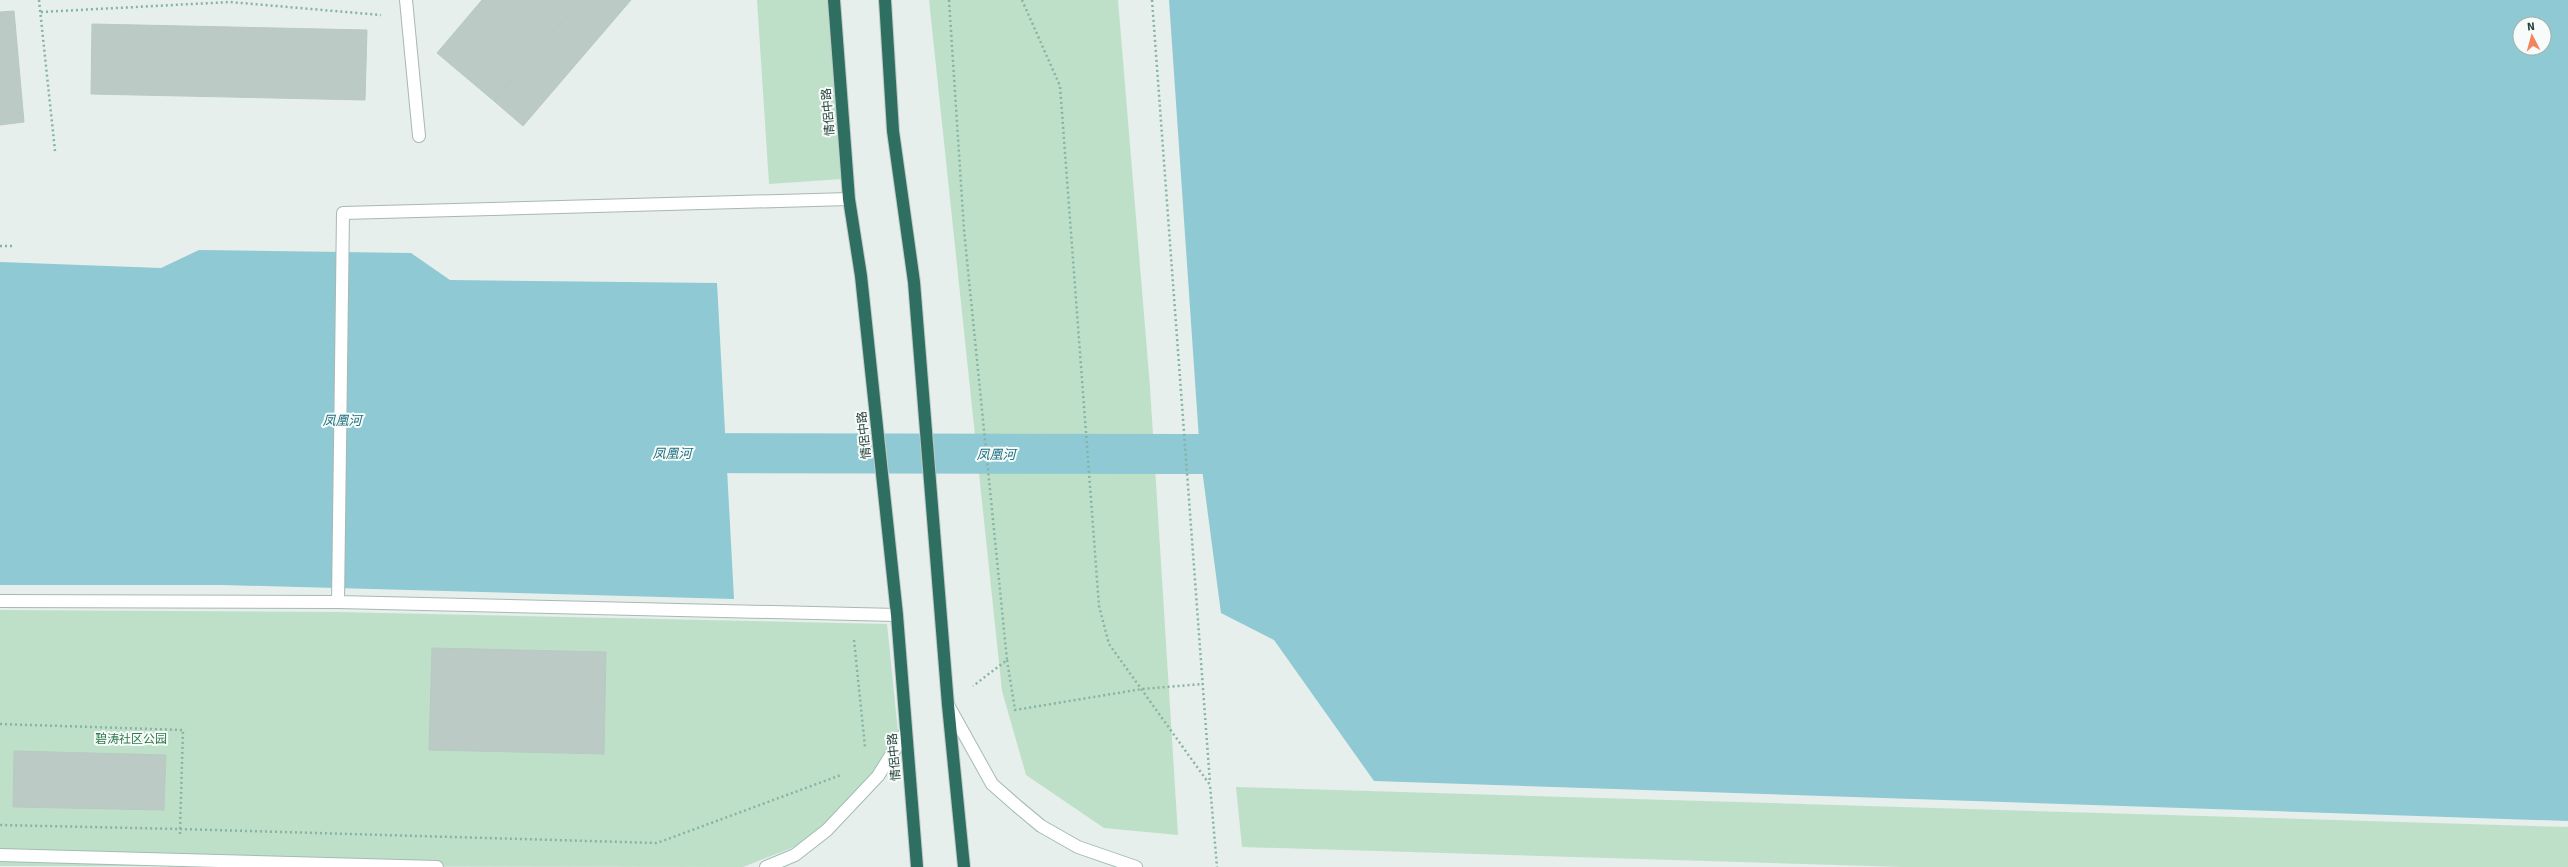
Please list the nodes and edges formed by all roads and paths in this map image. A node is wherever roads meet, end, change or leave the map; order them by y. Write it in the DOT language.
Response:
graph roads {
  1 [pos="39,0"];
  2 [pos="406,0"];
  3 [pos="834,0"];
  4 [pos="885,0"];
  5 [pos="949,0"];
  6 [pos="1022,0"];
  7 [pos="1152,0"];
  8 [pos="41,12"];
  9 [pos="407,17"];
  10 [pos="419,136"];
  11 [pos="55,151"];
  12 [pos="849,199"];
  13 [pos="0,246"];
  14 [pos="14,246"];
  15 [pos="0,602"];
  16 [pos="338,602"];
  17 [pos="852,614"];
  18 [pos="897,615"];
  19 [pos="1007,660"];
  20 [pos="1203,684"];
  21 [pos="1142,689"];
  22 [pos="948,705"];
  23 [pos="0,724"];
  24 [pos="906,731"];
  25 [pos="865,750"];
  26 [pos="844,774"];
  27 [pos="1210,785"];
  28 [pos="0,825"];
  29 [pos="180,829"];
  30 [pos="0,855"];
  31 [pos="437,867"];
  32 [pos="766,867"];
  33 [pos="917,867"];
  34 [pos="964,867"];
  35 [pos="1136,867"];
  36 [pos="1218,867"];
  1 -- 8 [label="path"];
  2 -- 9 [label="street"];
  3 -- 12 [label="highway, 情侶中路"];
  4 -- 22 [label="highway"];
  5 -- 19 [label="path"];
  6 -- 21 [label="path"];
  7 -- 20 [label="path"];
  8 -- 9 [label="path"];
  8 -- 11 [label="path"];
  9 -- 10 [label="street"];
  12 -- 16 [label="street"];
  12 -- 18 [label="highway, 情侶中路"];
  13 -- 14 [label="path"];
  15 -- 16 [label="street"];
  16 -- 17 [label="street"];
  17 -- 18 [label="street"];
  17 -- 25 [label="path"];
  18 -- 24 [label="highway, 情侶中路"];
  19 -- 21 [label="path"];
  19 -- 22 [label="path"];
  20 -- 21 [label="path"];
  20 -- 27 [label="path"];
  21 -- 27 [label="path"];
  22 -- 34 [label="highway"];
  22 -- 35 [label="street"];
  23 -- 29 [label="path"];
  24 -- 32 [label="street"];
  24 -- 33 [label="highway, 情侶中路"];
  26 -- 29 [label="path"];
  27 -- 36 [label="path"];
  28 -- 29 [label="path"];
  30 -- 31 [label="street"];
}
